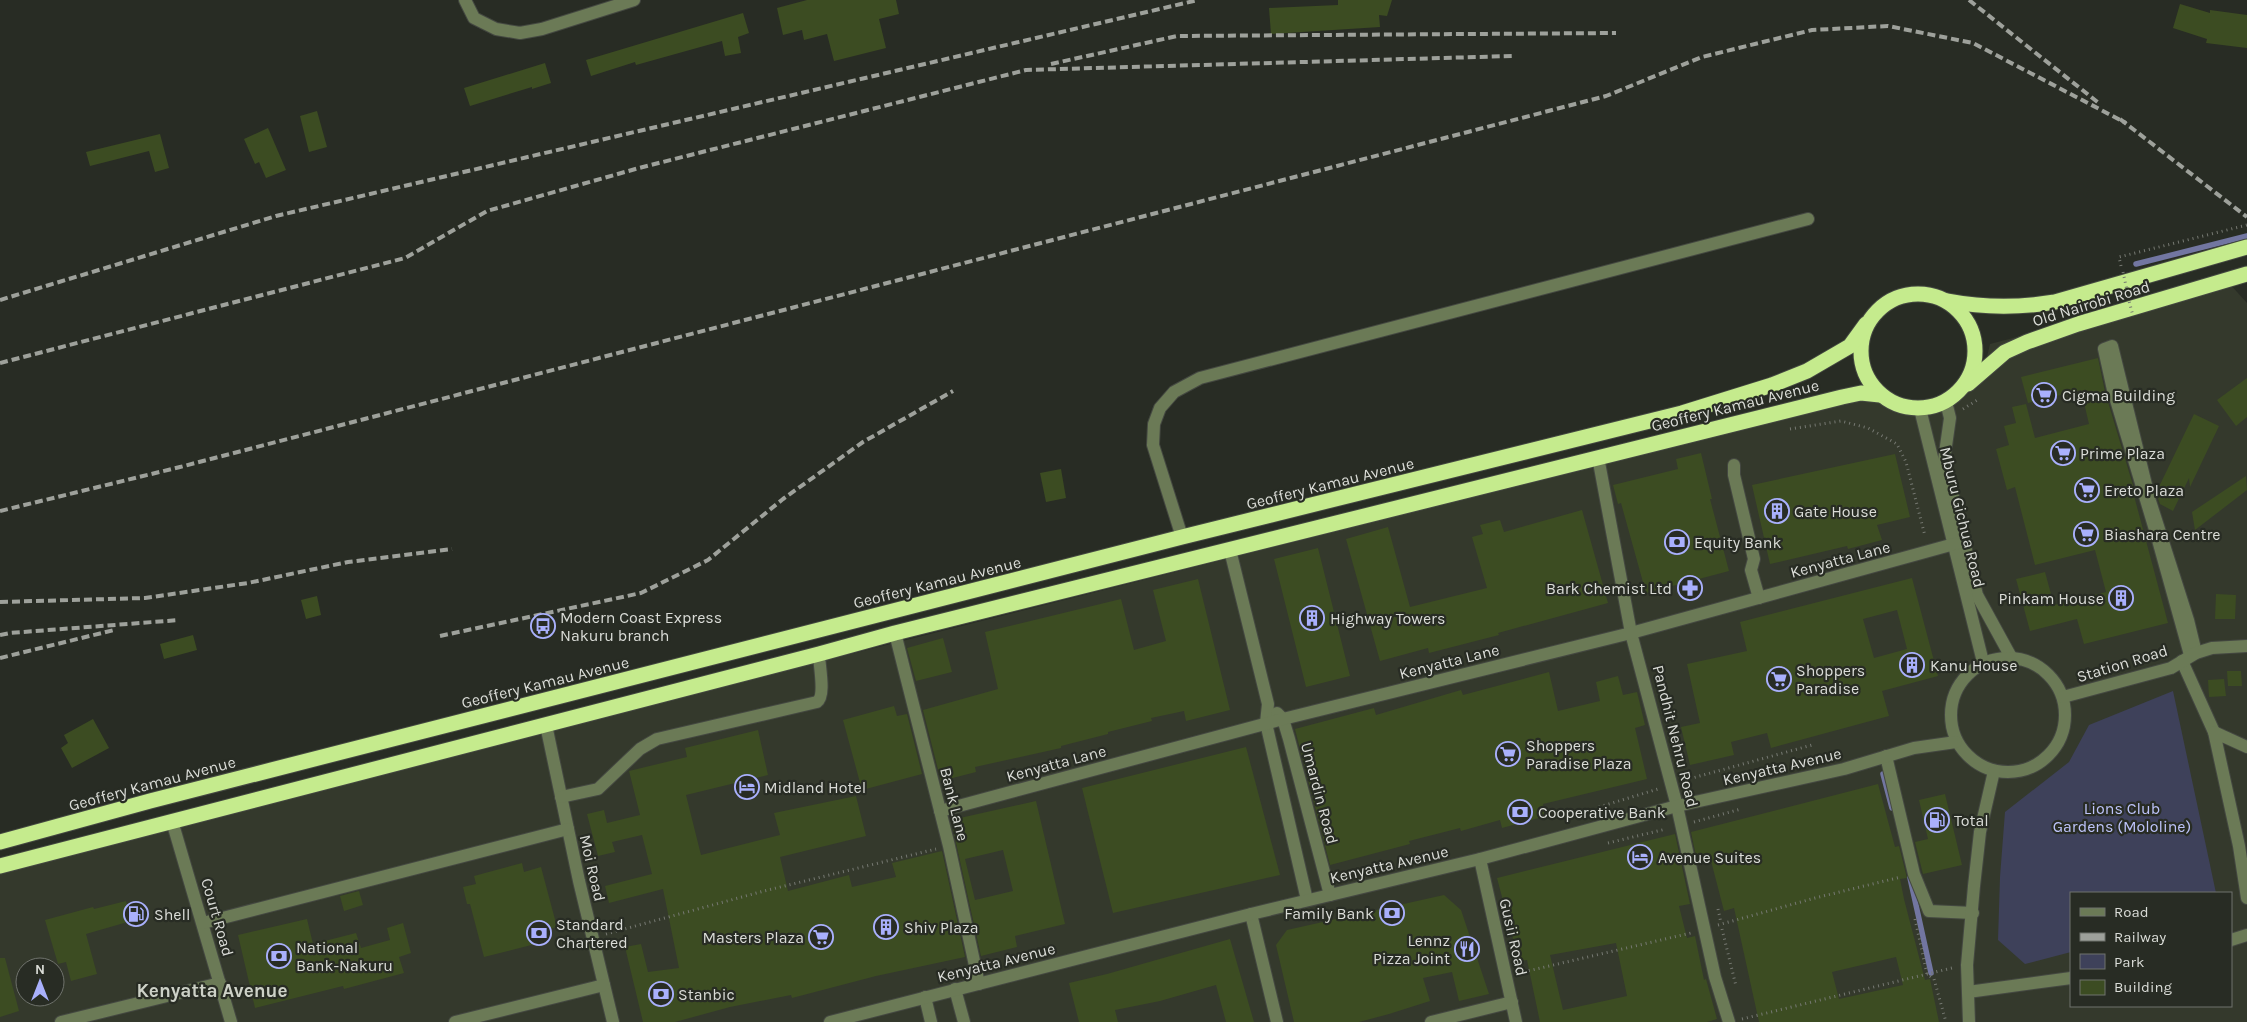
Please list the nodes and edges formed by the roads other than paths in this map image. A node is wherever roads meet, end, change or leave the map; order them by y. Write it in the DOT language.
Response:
graph roads {
  1 [pos="465,0"];
  2 [pos="634,0"];
  3 [pos="1808,219"];
  4 [pos="2247,247"];
  5 [pos="2247,274"];
  6 [pos="1947,301"];
  7 [pos="1866,324"];
  8 [pos="1959,392"];
  9 [pos="1880,395"];
  10 [pos="1946,402"];
  11 [pos="1920,409"];
  12 [pos="1598,457"];
  13 [pos="1734,465"];
  14 [pos="1182,537"];
  15 [pos="1959,543"];
  16 [pos="1230,550"];
  17 [pos="1759,598"];
  18 [pos="895,632"];
  19 [pos="1631,633"];
  20 [pos="2247,646"];
  21 [pos="819,654"];
  22 [pos="2189,656"];
  23 [pos="2011,657"];
  24 [pos="1983,662"];
  25 [pos="2063,697"];
  26 [pos="1268,704"];
  27 [pos="1283,719"];
  28 [pos="1266,723"];
  29 [pos="546,725"];
  30 [pos="2214,732"];
  31 [pos="1956,742"];
  32 [pos="2247,748"];
  33 [pos="1886,756"];
  34 [pos="1994,771"];
  35 [pos="561,797"];
  36 [pos="1677,806"];
  37 [pos="940,811"];
  38 [pos="172,821"];
  39 [pos="568,829"];
  40 [pos="0,842"];
  41 [pos="1480,859"];
  42 [pos="0,866"];
  43 [pos="1330,894"];
  44 [pos="2247,898"];
  45 [pos="1307,900"];
  46 [pos="1973,913"];
  47 [pos="1251,914"];
  48 [pos="203,923"];
  49 [pos="2247,935"];
  50 [pos="2232,940"];
  51 [pos="2070,978"];
  52 [pos="220,983"];
  53 [pos="979,984"];
  54 [pos="604,985"];
  55 [pos="956,989"];
  56 [pos="1968,992"];
  57 [pos="925,996"];
  58 [pos="1512,1002"];
  59 [pos="612,1021"];
  60 [pos="1733,1021"];
  61 [pos="61,1022"];
  62 [pos="231,1022"];
  63 [pos="455,1022"];
  64 [pos="830,1022"];
  65 [pos="931,1022"];
  66 [pos="964,1022"];
  67 [pos="1278,1022"];
  68 [pos="1431,1022"];
  69 [pos="1516,1022"];
  70 [pos="1969,1022"];
  1 -- 2 [label="street"];
  3 -- 14 [label="street"];
  4 -- 6 [label="highway, Old Nairobi Road"];
  5 -- 8 [label="highway, Old Nairobi Road"];
  6 -- 7 [label="highway"];
  6 -- 8 [label="highway"];
  7 -- 9 [label="highway"];
  7 -- 14 [label="highway, Geoffery Kamau Avenue"];
  8 -- 10 [label="highway"];
  9 -- 11 [label="highway"];
  9 -- 12 [label="highway, Geoffery Kamau Avenue"];
  10 -- 11 [label="highway"];
  10 -- 15 [label="street, Mburu Gichua Road"];
  11 -- 15 [label="street, Mburu Gichua Road"];
  12 -- 16 [label="highway, Geoffery Kamau Avenue"];
  12 -- 19 [label="street, Pandhit Nehru Road"];
  13 -- 17 [label="street"];
  14 -- 40 [label="highway, Geoffery Kamau Avenue"];
  15 -- 17 [label="street, Kenyatta Lane"];
  15 -- 23 [label="street, Mburu Gichua Road"];
  15 -- 24 [label="street, Mburu Gichua Road"];
  16 -- 18 [label="highway, Geoffery Kamau Avenue"];
  16 -- 26 [label="street"];
  17 -- 19 [label="street, Kenyatta Lane"];
  18 -- 21 [label="highway, Geoffery Kamau Avenue"];
  18 -- 37 [label="street, Bank Lane"];
  19 -- 27 [label="street, Kenyatta Lane"];
  19 -- 36 [label="street, Pandhit Nehru Road"];
  20 -- 22 [label="street, Station Road"];
  21 -- 29 [label="highway, Geoffery Kamau Avenue"];
  21 -- 35 [label="street"];
  22 -- 22 [label="street"];
  22 -- 25 [label="street, Station Road"];
  22 -- 30 [label="street"];
  23 -- 24 [label="street"];
  23 -- 25 [label="street"];
  24 -- 31 [label="street"];
  25 -- 34 [label="street"];
  26 -- 27 [label="street, Umardin Road"];
  26 -- 28 [label="street"];
  27 -- 28 [label="street, Kenyatta Lane"];
  27 -- 43 [label="street, Umardin Road"];
  28 -- 37 [label="street, Kenyatta Lane"];
  28 -- 45 [label="street"];
  29 -- 35 [label="street, Moi Road"];
  29 -- 38 [label="highway, Geoffery Kamau Avenue"];
  30 -- 32 [label="street"];
  30 -- 44 [label="street"];
  31 -- 33 [label="street, Kenyatta Avenue"];
  31 -- 34 [label="street"];
  33 -- 36 [label="street, Kenyatta Avenue"];
  33 -- 46 [label="street"];
  34 -- 46 [label="street"];
  35 -- 39 [label="street, Moi Road"];
  36 -- 41 [label="street, Kenyatta Avenue"];
  36 -- 60 [label="street, Pandhit Nehru Road"];
  37 -- 53 [label="street, Bank Lane"];
  38 -- 42 [label="highway, Geoffery Kamau Avenue"];
  38 -- 48 [label="street, Court Road"];
  39 -- 48 [label="street"];
  39 -- 54 [label="street, Moi Road"];
  41 -- 43 [label="street, Kenyatta Avenue"];
  41 -- 58 [label="street, Gusii Road"];
  43 -- 45 [label="street, Kenyatta Avenue"];
  45 -- 47 [label="street, Kenyatta Avenue"];
  46 -- 56 [label="street"];
  47 -- 53 [label="street, Kenyatta Avenue"];
  47 -- 67 [label="street"];
  48 -- 52 [label="street, Court Road"];
  49 -- 50 [label="street"];
  51 -- 56 [label="street"];
  52 -- 61 [label="street"];
  52 -- 62 [label="street, Court Road"];
  53 -- 55 [label="street, Kenyatta Avenue"];
  54 -- 59 [label="street, Moi Road"];
  54 -- 63 [label="street"];
  55 -- 57 [label="street, Kenyatta Avenue"];
  55 -- 66 [label="street"];
  56 -- 70 [label="street"];
  57 -- 64 [label="street, Kenyatta Avenue"];
  57 -- 65 [label="street"];
  58 -- 68 [label="street"];
  58 -- 69 [label="street, Gusii Road"];
}
